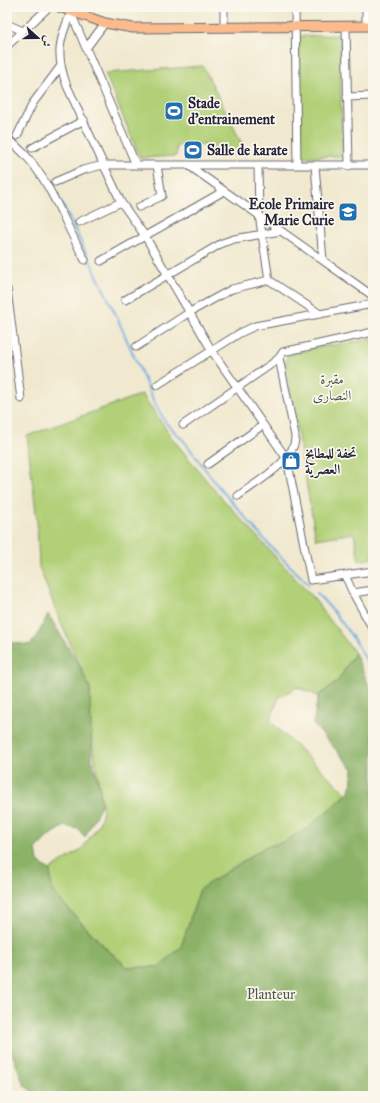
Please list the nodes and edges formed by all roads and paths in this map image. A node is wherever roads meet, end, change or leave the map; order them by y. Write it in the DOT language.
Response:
graph roads {
  1 [pos="49,7"];
  2 [pos="59,7"];
  3 [pos="224,7"];
  4 [pos="295,7"];
  5 [pos="366,7"];
  6 [pos="71,13"];
  7 [pos="7,24"];
  8 [pos="105,24"];
  9 [pos="370,26"];
  10 [pos="346,27"];
  11 [pos="224,28"];
  12 [pos="295,28"];
  13 [pos="23,30"];
  14 [pos="7,46"];
  15 [pos="87,47"];
  16 [pos="60,67"];
  17 [pos="373,96"];
  18 [pos="347,97"];
  19 [pos="84,120"];
  20 [pos="17,136"];
  21 [pos="7,139"];
  22 [pos="32,148"];
  23 [pos="104,165"];
  24 [pos="136,165"];
  25 [pos="157,165"];
  26 [pos="188,165"];
  27 [pos="258,165"];
  28 [pos="373,165"];
  29 [pos="297,166"];
  30 [pos="315,166"];
  31 [pos="349,166"];
  32 [pos="55,182"];
  33 [pos="224,191"];
  34 [pos="120,202"];
  35 [pos="139,207"];
  36 [pos="258,216"];
  37 [pos="79,222"];
  38 [pos="281,231"];
  39 [pos="145,236"];
  40 [pos="262,236"];
  41 [pos="85,260"];
  42 [pos="323,260"];
  43 [pos="101,261"];
  44 [pos="167,274"];
  45 [pos="269,280"];
  46 [pos="7,289"];
  47 [pos="373,296"];
  48 [pos="125,300"];
  49 [pos="373,304"];
  50 [pos="190,312"];
  51 [pos="320,314"];
  52 [pos="373,332"];
  53 [pos="136,347"];
  54 [pos="212,351"];
  55 [pos="279,358"];
  56 [pos="157,385"];
  57 [pos="237,388"];
  58 [pos="21,398"];
  59 [pos="183,425"];
  60 [pos="263,425"];
  61 [pos="287,458"];
  62 [pos="208,464"];
  63 [pos="238,496"];
  64 [pos="373,571"];
  65 [pos="345,575"];
  66 [pos="373,590"];
  67 [pos="353,593"];
  68 [pos="373,629"];
  1 -- 13 [label="street"];
  2 -- 6 [label="main road"];
  3 -- 11 [label="street"];
  4 -- 12 [label="street"];
  5 -- 9 [label="street"];
  6 -- 8 [label="main road"];
  6 -- 15 [label="street"];
  6 -- 16 [label="street"];
  7 -- 13 [label="street"];
  8 -- 11 [label="main road"];
  8 -- 15 [label="street"];
  9 -- 10 [label="main road"];
  10 -- 12 [label="main road"];
  10 -- 18 [label="street"];
  11 -- 12 [label="main road"];
  12 -- 29 [label="street"];
  13 -- 14 [label="street"];
  15 -- 24 [label="street"];
  16 -- 19 [label="street"];
  16 -- 20 [label="street"];
  17 -- 18 [label="street"];
  18 -- 31 [label="street"];
  19 -- 22 [label="street"];
  19 -- 23 [label="street"];
  21 -- 41 [label="street"];
  23 -- 24 [label="street"];
  23 -- 32 [label="street"];
  23 -- 34 [label="street"];
  24 -- 25 [label="street"];
  25 -- 26 [label="street"];
  25 -- 35 [label="street"];
  26 -- 27 [label="street"];
  26 -- 33 [label="street"];
  27 -- 29 [label="street"];
  27 -- 36 [label="street"];
  28 -- 31 [label="street"];
  29 -- 30 [label="street"];
  30 -- 31 [label="street"];
  30 -- 42 [label="street"];
  33 -- 36 [label="street"];
  33 -- 39 [label="street"];
  34 -- 37 [label="street"];
  34 -- 39 [label="street"];
  36 -- 38 [label="street"];
  36 -- 40 [label="street"];
  38 -- 40 [label="street"];
  38 -- 42 [label="street"];
  39 -- 43 [label="street"];
  39 -- 44 [label="street"];
  40 -- 44 [label="street"];
  40 -- 45 [label="street"];
  42 -- 47 [label="street"];
  44 -- 48 [label="street"];
  44 -- 50 [label="street"];
  45 -- 50 [label="street"];
  45 -- 51 [label="street"];
  46 -- 58 [label="street"];
  49 -- 51 [label="street"];
  50 -- 53 [label="street"];
  50 -- 54 [label="street"];
  51 -- 54 [label="street"];
  52 -- 55 [label="street"];
  54 -- 56 [label="street"];
  54 -- 57 [label="street"];
  55 -- 57 [label="street"];
  55 -- 61 [label="street"];
  57 -- 59 [label="street"];
  57 -- 60 [label="street"];
  60 -- 61 [label="street"];
  60 -- 62 [label="street"];
  61 -- 63 [label="street"];
  61 -- 65 [label="street"];
  64 -- 65 [label="street"];
  65 -- 67 [label="street"];
  66 -- 67 [label="street"];
  67 -- 68 [label="street"];
}
